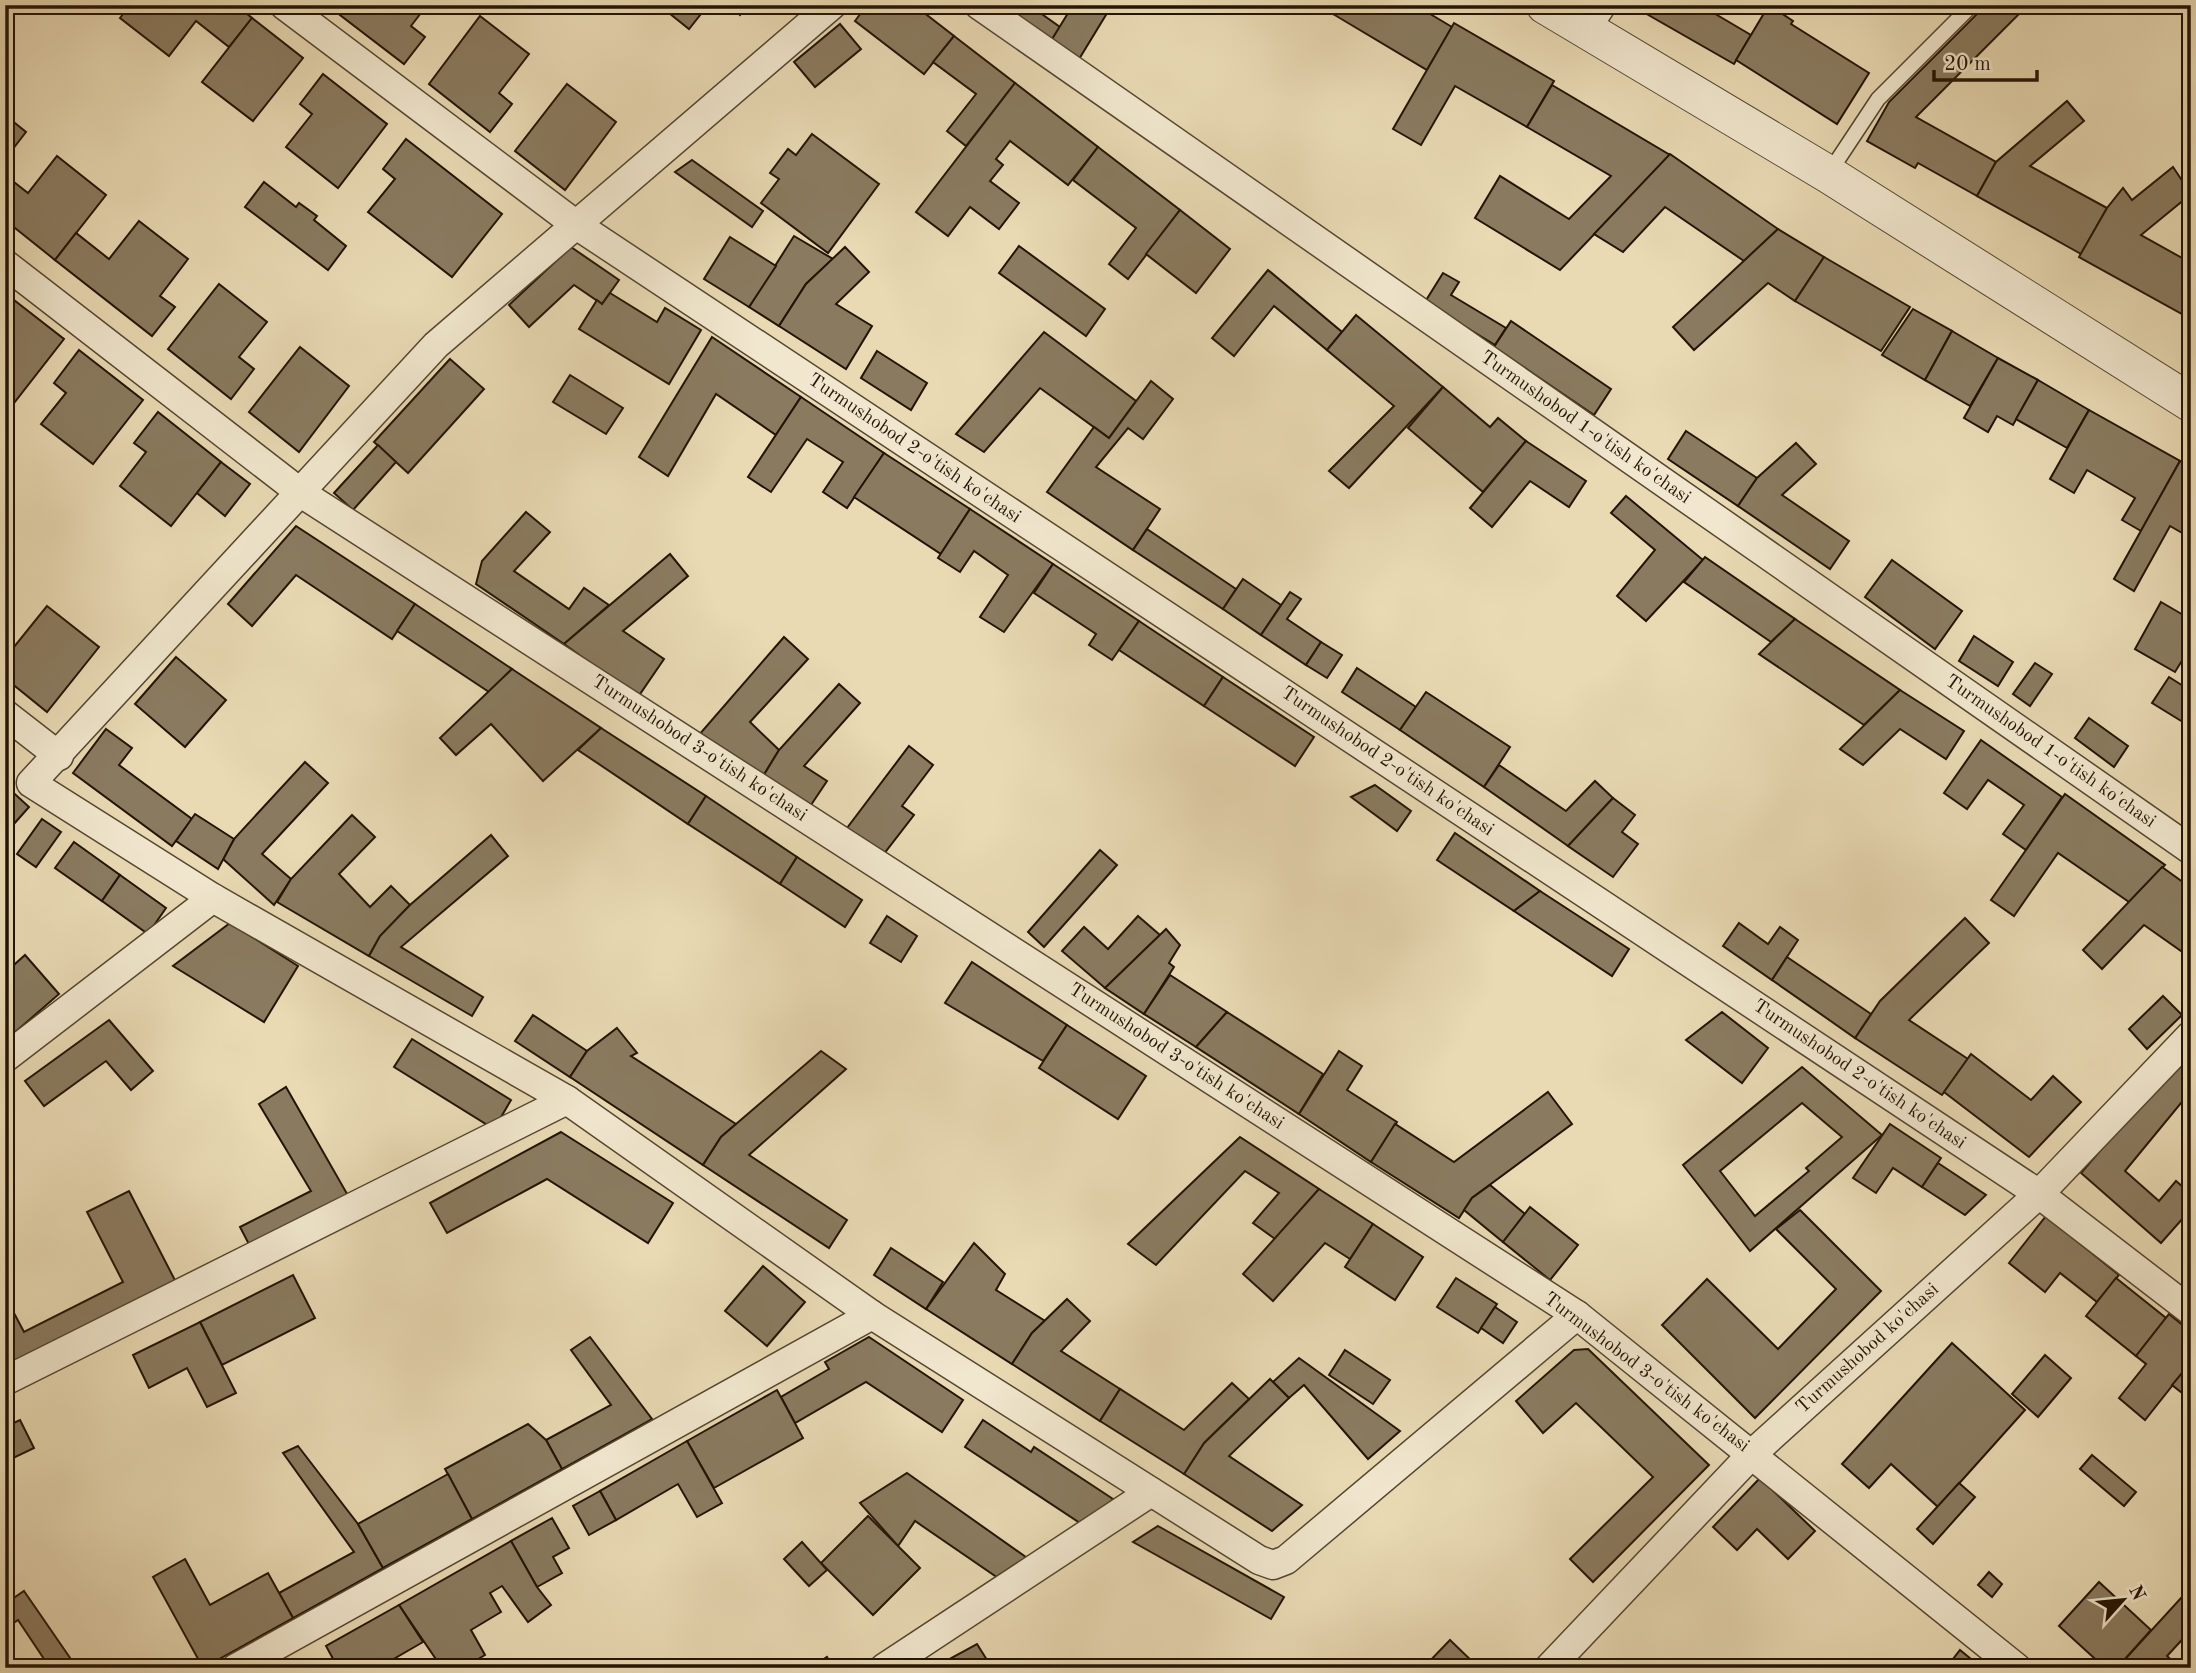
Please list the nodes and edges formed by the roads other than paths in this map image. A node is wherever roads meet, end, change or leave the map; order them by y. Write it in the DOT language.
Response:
graph roads {
  1 [pos="284,5"];
  2 [pos="832,5"];
  3 [pos="979,5"];
  4 [pos="1545,5"];
  5 [pos="1972,5"];
  6 [pos="1601,19"];
  7 [pos="1828,174"];
  8 [pos="575,224"];
  9 [pos="5,264"];
  10 [pos="2191,402"];
  11 [pos="301,493"];
  12 [pos="5,714"];
  13 [pos="59,756"];
  14 [pos="2191,850"];
  15 [pos="214,898"];
  16 [pos="2191,1035"];
  17 [pos="5,1058"];
  18 [pos="567,1100"];
  19 [pos="2039,1194"];
  20 [pos="2191,1311"];
  21 [pos="873,1315"];
  22 [pos="1577,1315"];
  23 [pos="5,1381"];
  24 [pos="1752,1454"];
  25 [pos="1151,1492"];
  26 [pos="236,1668"];
  27 [pos="884,1668"];
  28 [pos="1549,1668"];
  29 [pos="2017,1668"];
  1 -- 8 [label="street, Turmushobod 2-o'tish ko'chasi"];
  2 -- 8 [label="street"];
  3 -- 14 [label="street, Turmushobod 1-o'tish ko'chasi"];
  4 -- 6 [label="street"];
  5 -- 7 [label="lane"];
  6 -- 7 [label="street"];
  7 -- 10 [label="street"];
  8 -- 11 [label="street"];
  8 -- 19 [label="street, Turmushobod 2-o'tish ko'chasi"];
  9 -- 11 [label="street, Turmushobod 3-o'tish ko'chasi"];
  11 -- 13 [label="street"];
  11 -- 22 [label="street, Turmushobod 3-o'tish ko'chasi"];
  12 -- 13 [label="street"];
  13 -- 15 [label="street"];
  15 -- 17 [label="street"];
  15 -- 18 [label="street"];
  16 -- 19 [label="street, Turmushobod ko'chasi"];
  18 -- 21 [label="street"];
  18 -- 23 [label="street"];
  19 -- 20 [label="street, Turmushobod 2-o'tish ko'chasi"];
  19 -- 24 [label="street, Turmushobod ko'chasi"];
  21 -- 25 [label="street"];
  21 -- 26 [label="street"];
  22 -- 24 [label="street, Turmushobod 3-o'tish ko'chasi"];
  22 -- 25 [label="street"];
  24 -- 28 [label="street, Turmushobod ko'chasi"];
  24 -- 29 [label="street, Turmushobod 3-o'tish ko'chasi"];
  25 -- 27 [label="street"];
}
